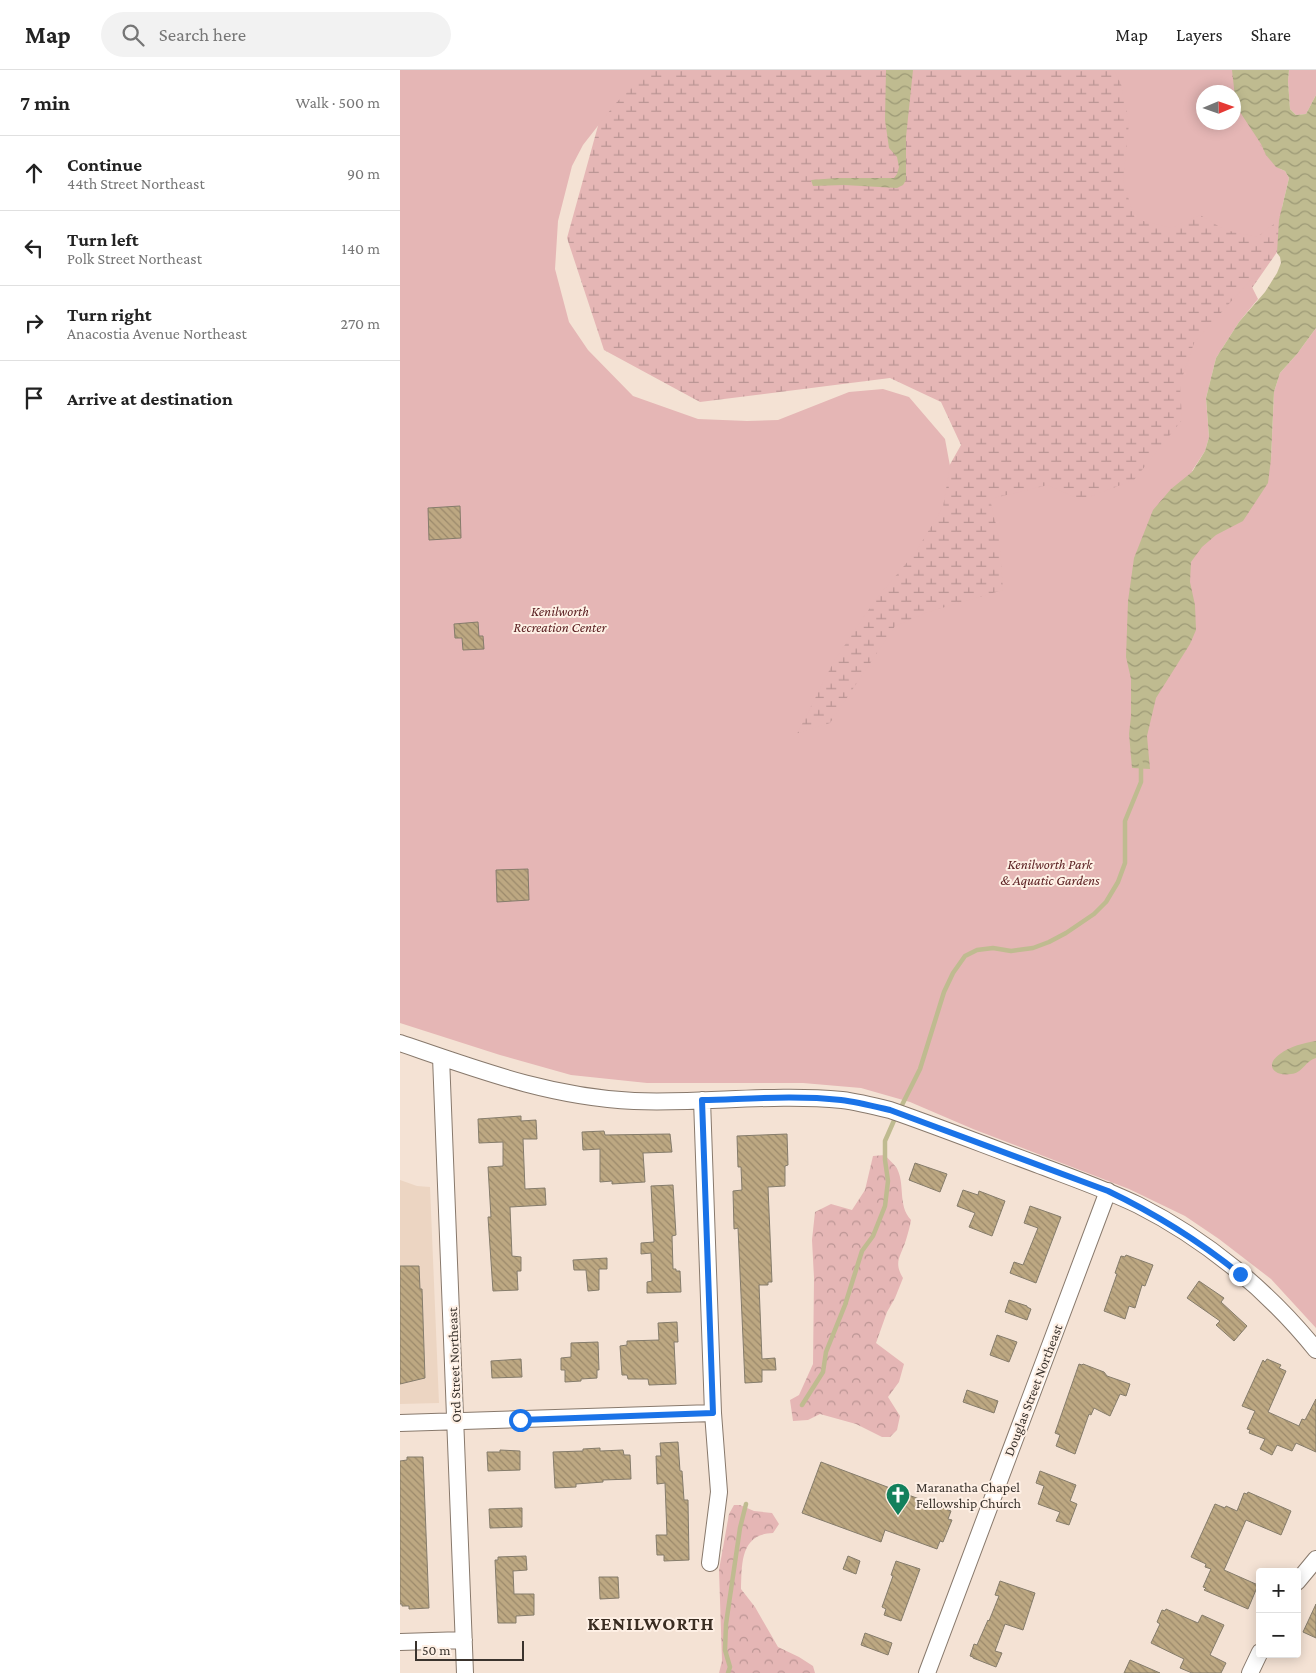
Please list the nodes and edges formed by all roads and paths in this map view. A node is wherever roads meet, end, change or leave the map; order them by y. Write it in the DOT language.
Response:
graph roads {
  1 [pos="400,1043"];
  2 [pos="441,1057"];
  3 [pos="702,1100"];
  4 [pos="1108,1191"];
  5 [pos="1316,1350"];
  6 [pos="713,1413"];
  7 [pos="456,1422"];
  8 [pos="400,1424"];
  9 [pos="1316,1559"];
  10 [pos="710,1563"];
  11 [pos="1301,1577"];
  12 [pos="464,1640"];
  13 [pos="400,1642"];
  14 [pos="1257,1658"];
  15 [pos="466,1673"];
  16 [pos="927,1673"];
  17 [pos="1250,1673"];
  1 -- 2 [label="street"];
  2 -- 3 [label="street"];
  2 -- 7 [label="street, Ord Street Northeast"];
  3 -- 4 [label="street"];
  3 -- 6 [label="street"];
  4 -- 5 [label="street"];
  4 -- 16 [label="street, Douglas Street Northeast"];
  6 -- 7 [label="street"];
  6 -- 10 [label="street"];
  7 -- 8 [label="street"];
  7 -- 12 [label="street, Ord Street Northeast"];
  9 -- 11 [label="street"];
  12 -- 13 [label="street"];
  12 -- 15 [label="street, Ord Street Northeast"];
  14 -- 17 [label="street"];
}
